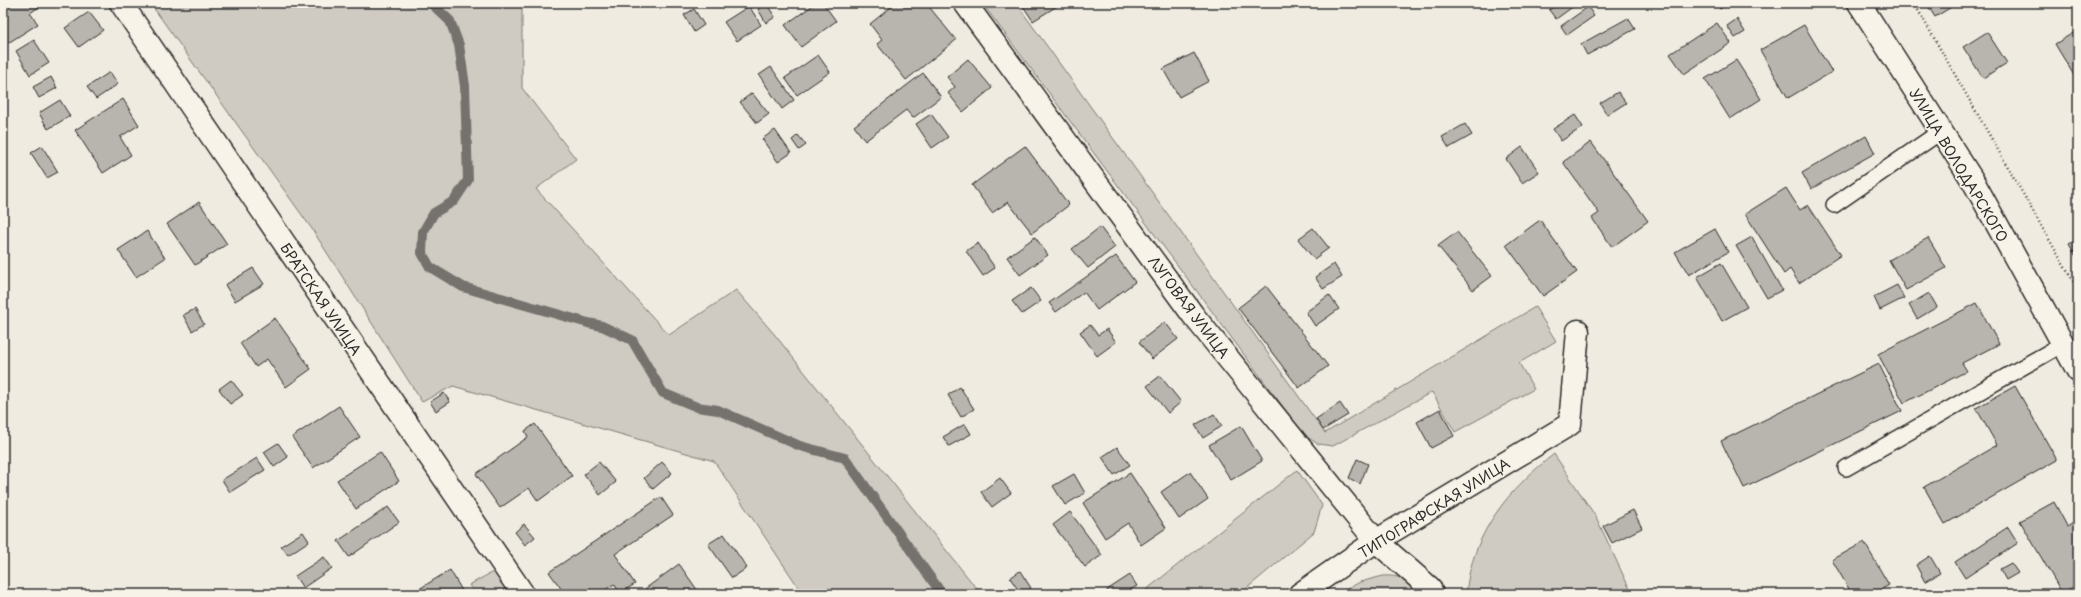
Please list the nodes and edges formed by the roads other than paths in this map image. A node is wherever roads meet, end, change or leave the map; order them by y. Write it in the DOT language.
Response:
graph roads {
  1 [pos="121,3"];
  2 [pos="965,3"];
  3 [pos="1859,3"];
  4 [pos="1940,132"];
  5 [pos="1834,205"];
  6 [pos="1578,330"];
  7 [pos="2063,344"];
  8 [pos="2078,371"];
  9 [pos="1846,468"];
  10 [pos="1376,541"];
  11 [pos="523,594"];
  12 [pos="1300,594"];
  13 [pos="1432,594"];
  1 -- 11 [label="street, БРАТСКАЯ УЛИЦА"];
  2 -- 10 [label="street, ЛУГОВАЯ УЛИЦА"];
  3 -- 4 [label="street, УЛИЦА ВОЛОДАРСКОГО"];
  4 -- 5 [label="lane"];
  4 -- 7 [label="street, УЛИЦА ВОЛОДАРСКОГО"];
  6 -- 10 [label="street, ТИПОГРАФСКАЯ УЛИЦА"];
  7 -- 8 [label="street, УЛИЦА ВОЛОДАРСКОГО"];
  7 -- 9 [label="lane"];
  10 -- 12 [label="street, ТИПОГРАФСКАЯ УЛИЦА"];
  10 -- 13 [label="street, ЛУГОВАЯ УЛИЦА"];
}
